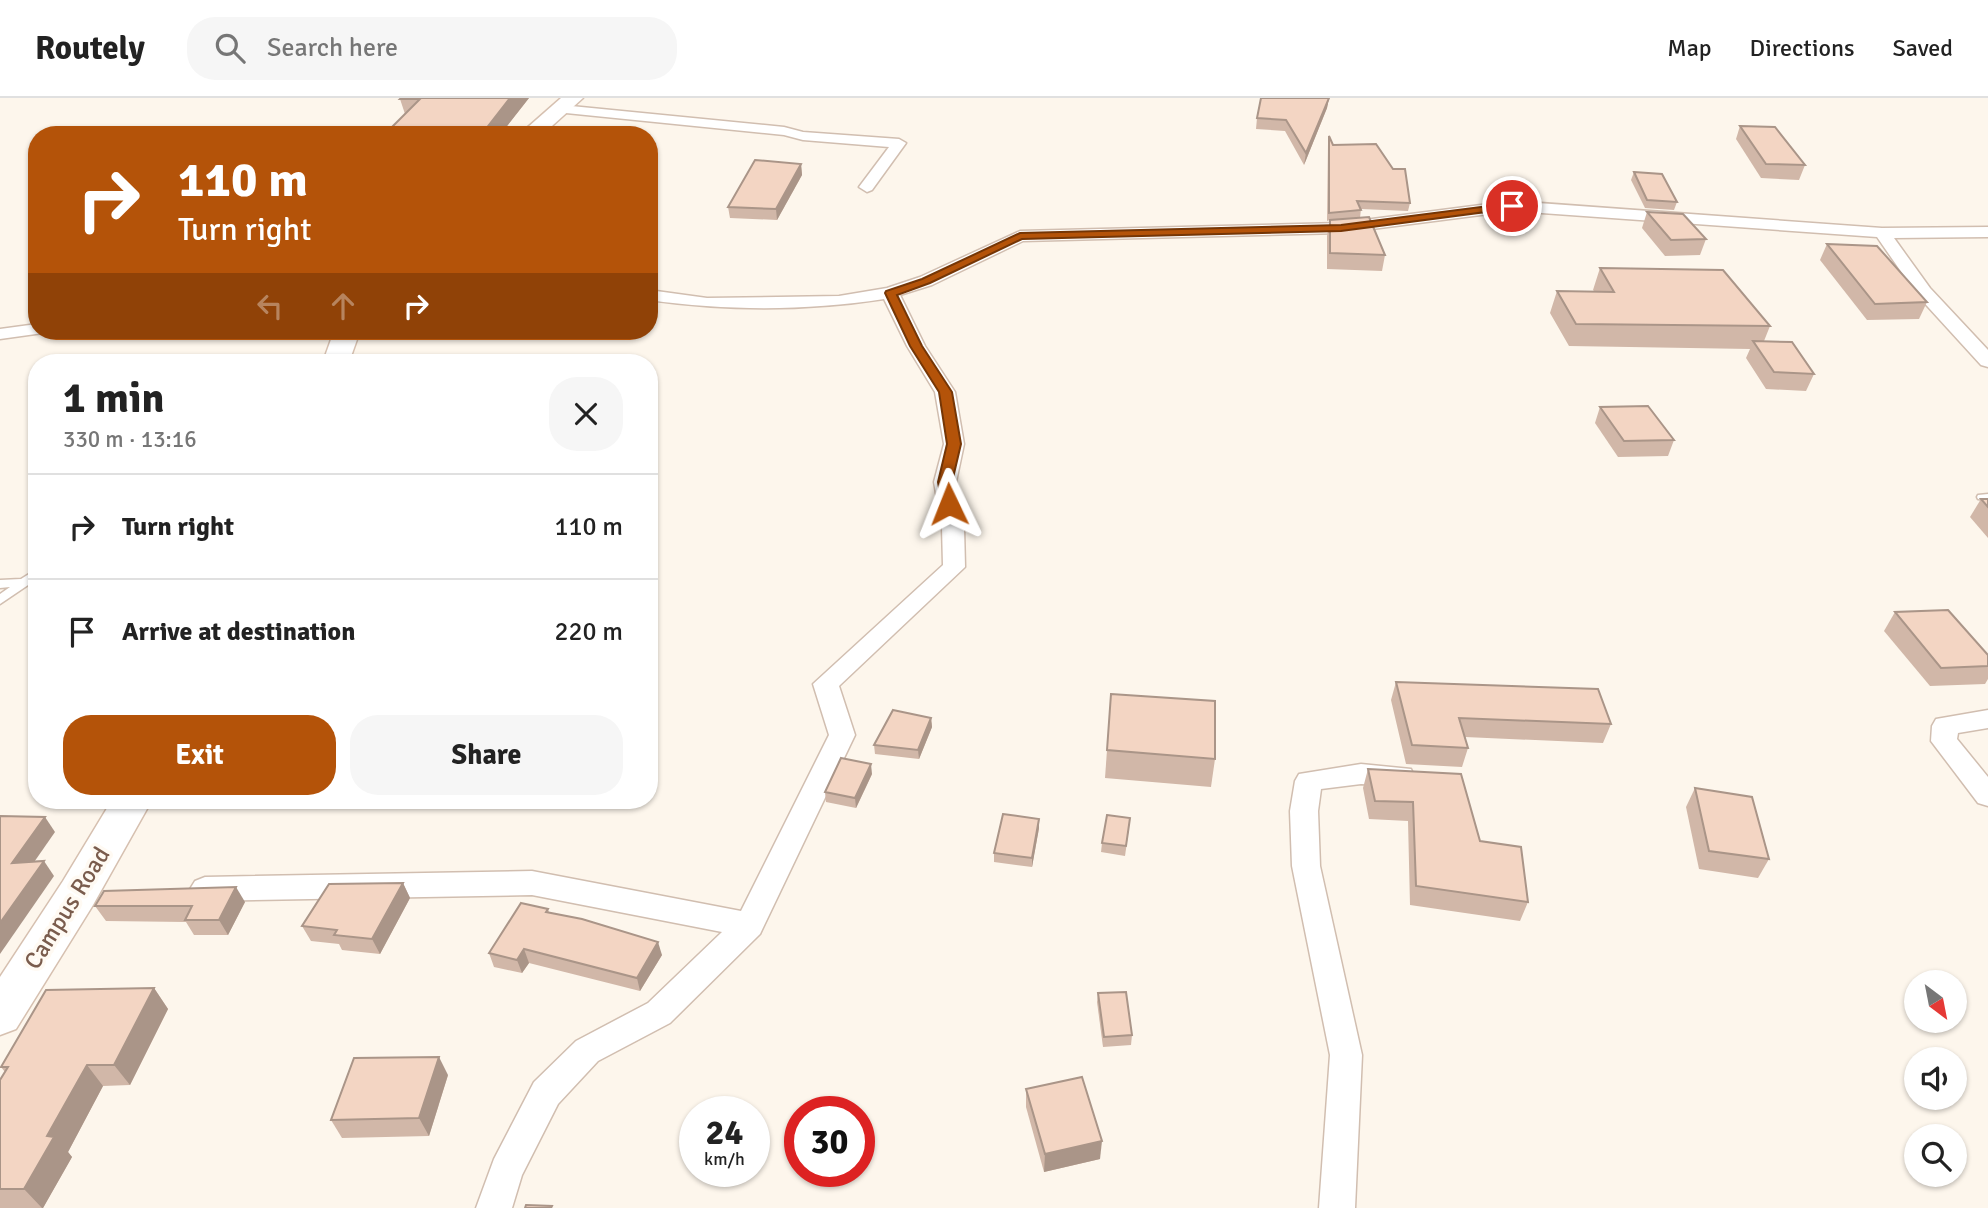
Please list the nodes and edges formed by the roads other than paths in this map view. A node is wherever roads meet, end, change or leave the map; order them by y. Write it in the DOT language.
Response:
graph roads {
  1 [pos="567,104"];
  2 [pos="540,126"];
  3 [pos="867,187"];
  4 [pos="1988,232"];
  5 [pos="1882,233"];
  6 [pos="890,293"];
  7 [pos="658,296"];
  8 [pos="28,330"];
  9 [pos="0,334"];
  10 [pos="1988,361"];
  11 [pos="28,580"];
  12 [pos="24,583"];
  13 [pos="0,584"];
  14 [pos="0,600"];
  15 [pos="1988,719"];
  16 [pos="1427,778"];
  17 [pos="1988,796"];
  18 [pos="128,809"];
  19 [pos="172,890"];
  20 [pos="749,925"];
  21 [pos="0,1015"];
  22 [pos="494,1208"];
  23 [pos="1337,1208"];
  1 -- 2 [label="street"];
  1 -- 3 [label="street"];
  4 -- 5 [label="street"];
  5 -- 6 [label="street"];
  5 -- 10 [label="street"];
  6 -- 7 [label="street"];
  6 -- 20 [label="street"];
  8 -- 9 [label="street"];
  11 -- 12 [label="lane"];
  12 -- 13 [label="lane"];
  12 -- 14 [label="lane"];
  15 -- 17 [label="street"];
  16 -- 23 [label="street"];
  18 -- 21 [label="street, Campus Road"];
  19 -- 20 [label="street"];
  20 -- 22 [label="street"];
}
